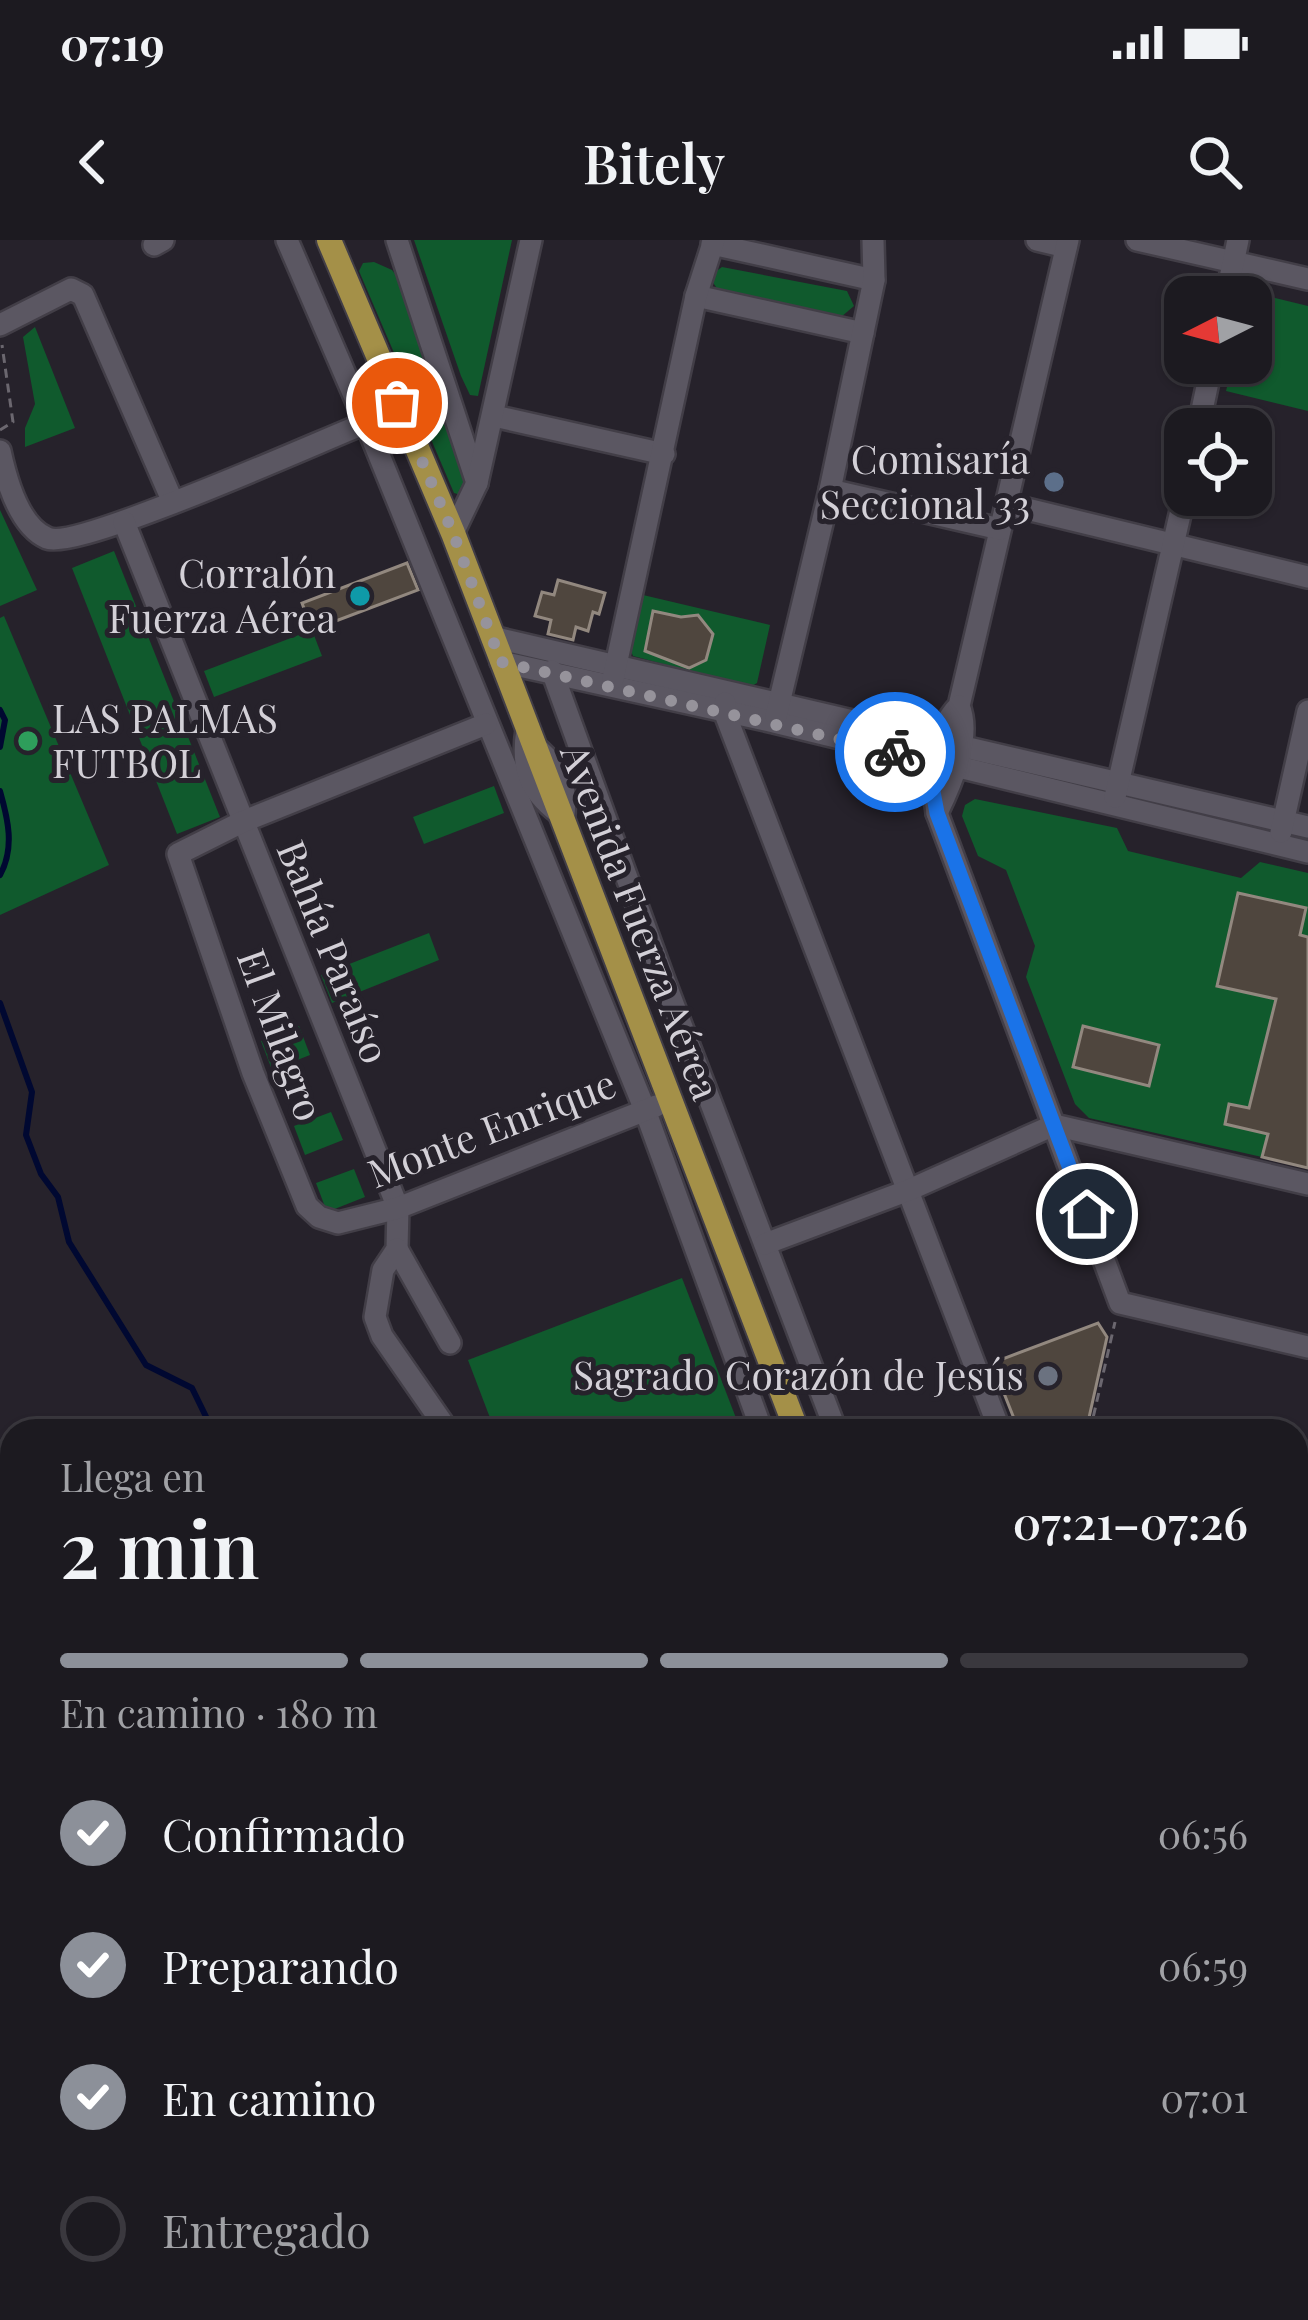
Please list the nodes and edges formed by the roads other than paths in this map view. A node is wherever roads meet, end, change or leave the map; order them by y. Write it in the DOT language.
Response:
graph roads {
  1 [pos="287,240"];
  2 [pos="329,240"];
  3 [pos="397,240"];
  4 [pos="531,240"];
  5 [pos="873,240"];
  6 [pos="1037,240"];
  7 [pos="1137,240"];
  8 [pos="713,242"];
  9 [pos="1067,243"];
  10 [pos="1236,251"];
  11 [pos="1308,279"];
  12 [pos="874,280"];
  13 [pos="696,296"];
  14 [pos="862,333"];
  15 [pos="1,336"];
  16 [pos="397,403"];
  17 [pos="494,416"];
  18 [pos="366,422"];
  19 [pos="0,452"];
  20 [pos="664,454"];
  21 [pos="477,483"];
  22 [pos="830,490"];
  23 [pos="172,500"];
  24 [pos="1006,504"];
  25 [pos="1180,516"];
  26 [pos="124,522"];
  27 [pos="1000,529"];
  28 [pos="453,533"];
  29 [pos="1175,542"];
  30 [pos="1308,577"];
  31 [pos="497,650"];
  32 [pos="552,671"];
  33 [pos="613,676"];
  34 [pos="725,701"];
  35 [pos="1308,711"];
  36 [pos="776,713"];
  37 [pos="486,724"];
  38 [pos="948,755"];
  39 [pos="1116,794"];
  40 [pos="1284,821"];
  41 [pos="242,822"];
  42 [pos="1308,827"];
  43 [pos="1279,844"];
  44 [pos="1308,852"];
  45 [pos="671,1102"];
  46 [pos="645,1110"];
  47 [pos="1054,1125"];
  48 [pos="1308,1184"];
  49 [pos="909,1190"];
  50 [pos="398,1208"];
  51 [pos="338,1223"];
  52 [pos="765,1244"];
  53 [pos="397,1249"];
  54 [pos="450,1343"];
  55 [pos="1308,1347"];
  56 [pos="440,1419"];
  57 [pos="758,1419"];
  58 [pos="792,1419"];
  59 [pos="831,1419"];
  60 [pos="995,1419"];
  1 -- 18 [label="street"];
  2 -- 16 [label="main road, Avenida Fuerza Aérea"];
  3 -- 21 [label="street"];
  4 -- 17 [label="street"];
  5 -- 12 [label="street"];
  6 -- 9 [label="street"];
  7 -- 10 [label="street"];
  8 -- 12 [label="street"];
  8 -- 13 [label="street"];
  9 -- 24 [label="street"];
  10 -- 11 [label="street"];
  12 -- 14 [label="street"];
  13 -- 14 [label="street"];
  13 -- 20 [label="street"];
  14 -- 22 [label="street"];
  15 -- 23 [label="street"];
  16 -- 18 [label="street"];
  16 -- 28 [label="main road, Avenida Fuerza Aérea"];
  17 -- 20 [label="street"];
  17 -- 21 [label="street"];
  18 -- 23 [label="street"];
  18 -- 37 [label="street"];
  19 -- 26 [label="street"];
  20 -- 33 [label="street"];
  21 -- 28 [label="street"];
  22 -- 27 [label="street"];
  22 -- 36 [label="street"];
  23 -- 26 [label="street"];
  24 -- 27 [label="street"];
  24 -- 29 [label="street"];
  25 -- 29 [label="street"];
  26 -- 41 [label="street, Bahía Paraíso"];
  27 -- 38 [label="street"];
  28 -- 31 [label="main road, Avenida Fuerza Aérea"];
  29 -- 30 [label="street"];
  29 -- 39 [label="street"];
  31 -- 32 [label="street"];
  31 -- 33 [label="street"];
  31 -- 45 [label="main road, Avenida Fuerza Aérea"];
  32 -- 33 [label="street"];
  32 -- 52 [label="street"];
  33 -- 34 [label="street"];
  34 -- 36 [label="street"];
  34 -- 49 [label="street"];
  35 -- 40 [label="street"];
  36 -- 38 [label="street"];
  37 -- 41 [label="street"];
  37 -- 46 [label="street"];
  38 -- 39 [label="street"];
  38 -- 47 [label="street"];
  39 -- 40 [label="street"];
  39 -- 43 [label="street"];
  40 -- 42 [label="street"];
  40 -- 43 [label="street"];
  41 -- 50 [label="street, Bahía Paraíso"];
  41 -- 51 [label="street, El Milagro"];
  43 -- 44 [label="street"];
  45 -- 46 [label="street, Monte Enrique"];
  45 -- 58 [label="main road, Avenida Fuerza Aérea"];
  46 -- 50 [label="street, Monte Enrique"];
  46 -- 57 [label="street"];
  47 -- 48 [label="street"];
  47 -- 49 [label="street"];
  47 -- 55 [label="street"];
  49 -- 52 [label="street"];
  49 -- 60 [label="street"];
  50 -- 51 [label="street, Monte Enrique"];
  50 -- 53 [label="street"];
  52 -- 59 [label="street"];
  53 -- 54 [label="street"];
  53 -- 56 [label="street"];
}
